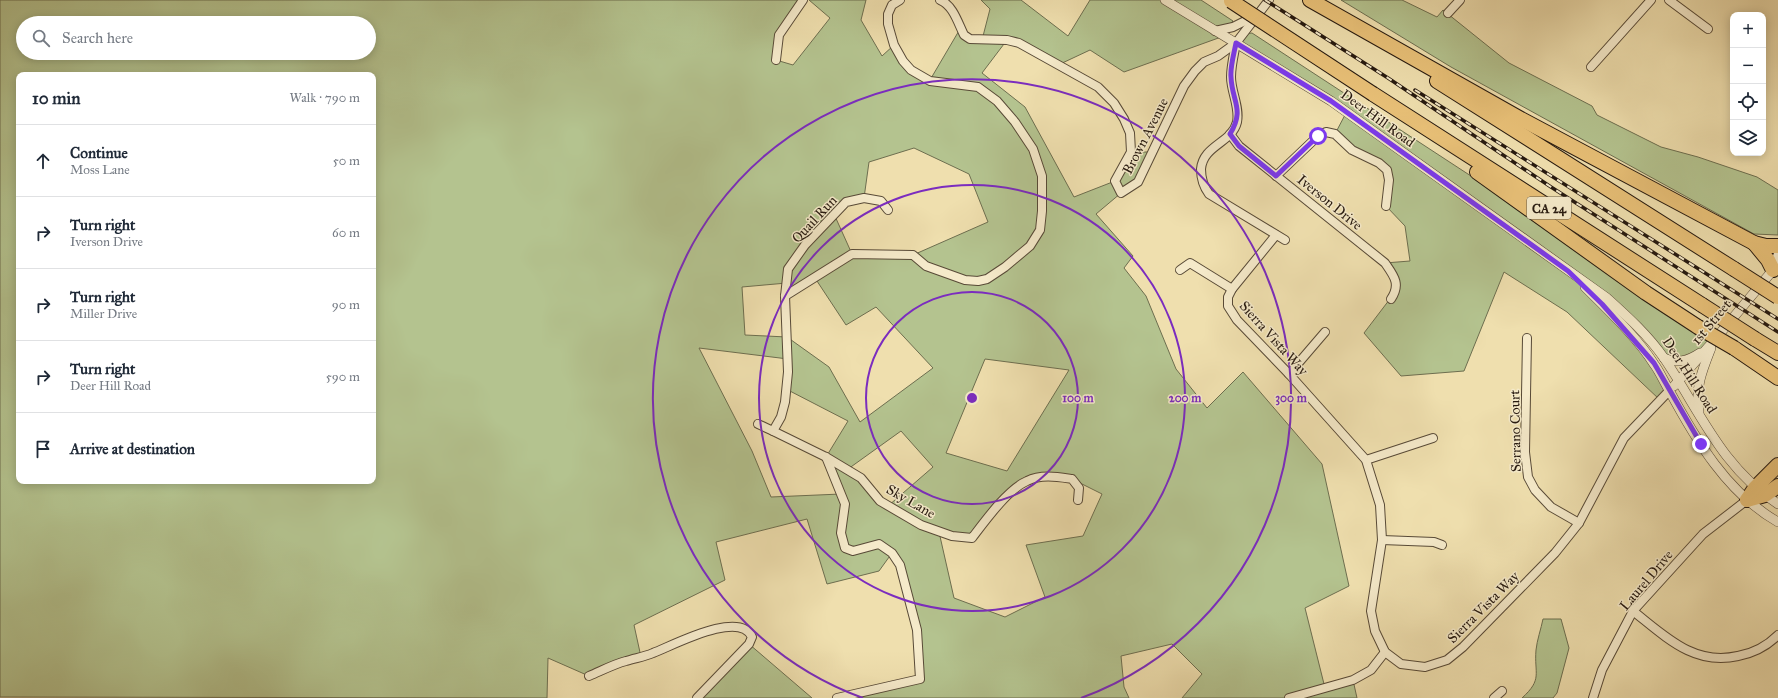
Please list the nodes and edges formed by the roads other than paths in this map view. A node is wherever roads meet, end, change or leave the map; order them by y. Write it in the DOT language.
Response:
graph roads {
  1 [pos="803,0"];
  2 [pos="900,0"];
  3 [pos="940,0"];
  4 [pos="1165,0"];
  5 [pos="1230,0"];
  6 [pos="1269,0"];
  7 [pos="1309,0"];
  8 [pos="1460,0"];
  9 [pos="1652,0"];
  10 [pos="1669,0"];
  11 [pos="1448,13"];
  12 [pos="1256,16"];
  13 [pos="1357,28"];
  14 [pos="1708,29"];
  15 [pos="1215,31"];
  16 [pos="1236,43"];
  17 [pos="776,60"];
  18 [pos="1591,67"];
  19 [pos="1398,110"];
  20 [pos="1230,134"];
  21 [pos="1276,176"];
  22 [pos="1386,206"];
  23 [pos="888,210"];
  24 [pos="1276,235"];
  25 [pos="1285,240"];
  26 [pos="1754,243"];
  27 [pos="1778,246"];
  28 [pos="1778,255"];
  29 [pos="1775,268"];
  30 [pos="1180,270"];
  31 [pos="1568,271"];
  32 [pos="1232,289"];
  33 [pos="785,296"];
  34 [pos="1778,297"];
  35 [pos="1391,299"];
  36 [pos="1325,332"];
  37 [pos="1527,338"];
  38 [pos="1711,345"];
  39 [pos="1778,353"];
  40 [pos="1664,358"];
  41 [pos="1289,374"];
  42 [pos="1778,378"];
  43 [pos="1678,382"];
  44 [pos="1669,391"];
  45 [pos="1699,416"];
  46 [pos="758,424"];
  47 [pos="773,431"];
  48 [pos="1433,438"];
  49 [pos="826,457"];
  50 [pos="1366,460"];
  51 [pos="1778,465"];
  52 [pos="1778,486"];
  53 [pos="1760,491"];
  54 [pos="1078,500"];
  55 [pos="1747,500"];
  56 [pos="1778,504"];
  57 [pos="1778,522"];
  58 [pos="1578,523"];
  59 [pos="1382,540"];
  60 [pos="1442,545"];
  61 [pos="1633,611"];
  62 [pos="1778,635"];
  63 [pos="1385,652"];
  64 [pos="589,676"];
  65 [pos="1502,691"];
  66 [pos="697,698"];
  67 [pos="837,698"];
  68 [pos="1289,698"];
  69 [pos="1494,698"];
  70 [pos="1593,698"];
  1 -- 17 [label="street"];
  2 -- 33 [label="street"];
  3 -- 16 [label="street, Brown Avenue"];
  4 -- 15 [label="street, Deer Hill Road"];
  5 -- 19 [label="highway, CA 24, bridge"];
  6 -- 12 [label="street, Brown Avenue"];
  7 -- 13 [label="highway"];
  8 -- 11 [label="street"];
  9 -- 18 [label="street"];
  10 -- 14 [label="street"];
  12 -- 15 [label="street"];
  12 -- 16 [label="street, Brown Avenue"];
  13 -- 26 [label="highway"];
  13 -- 34 [label="highway, bridge"];
  15 -- 16 [label="street, Deer Hill Road"];
  16 -- 20 [label="street"];
  16 -- 31 [label="street, Deer Hill Road"];
  19 -- 39 [label="highway, CA 24, bridge"];
  19 -- 42 [label="highway, bridge"];
  20 -- 21 [label="street, Iverson Drive"];
  20 -- 24 [label="street"];
  21 -- 22 [label="street"];
  21 -- 35 [label="street, Iverson Drive"];
  23 -- 33 [label="street, Quail Run"];
  24 -- 25 [label="street"];
  24 -- 32 [label="street"];
  26 -- 27 [label="highway"];
  26 -- 29 [label="highway"];
  28 -- 29 [label="street, 1st Street"];
  29 -- 38 [label="street, 1st Street"];
  30 -- 32 [label="street"];
  31 -- 40 [label="street, Deer Hill Road"];
  31 -- 44 [label="street, Deer Hill Road"];
  32 -- 41 [label="street, Sierra Vista Way"];
  33 -- 47 [label="street"];
  36 -- 41 [label="street"];
  37 -- 58 [label="street, Serrano Court"];
  38 -- 40 [label="street"];
  38 -- 43 [label="street, 1st Street"];
  38 -- 45 [label="street"];
  40 -- 43 [label="street, Deer Hill Road"];
  41 -- 50 [label="street, Sierra Vista Way"];
  43 -- 44 [label="street, 1st Street"];
  43 -- 45 [label="street, Deer Hill Road"];
  44 -- 55 [label="street, Deer Hill Road"];
  44 -- 58 [label="street, Sierra Vista Way"];
  45 -- 53 [label="street, Deer Hill Road"];
  46 -- 47 [label="street, Sky Lane"];
  47 -- 49 [label="street, Sky Lane"];
  48 -- 50 [label="street"];
  49 -- 54 [label="street, Sky Lane"];
  49 -- 67 [label="street"];
  50 -- 59 [label="street, Sierra Vista Way"];
  51 -- 53 [label="highway"];
  52 -- 53 [label="highway"];
  53 -- 55 [label="highway"];
  53 -- 56 [label="street, Deer Hill Road"];
  55 -- 57 [label="street, Deer Hill Road"];
  55 -- 61 [label="street, Laurel Drive"];
  58 -- 63 [label="street, Sierra Vista Way"];
  59 -- 60 [label="street"];
  59 -- 63 [label="street, Sierra Vista Way"];
  61 -- 62 [label="street"];
  61 -- 70 [label="street, Laurel Drive"];
  63 -- 68 [label="street"];
  64 -- 66 [label="street"];
  65 -- 69 [label="street"];
}
